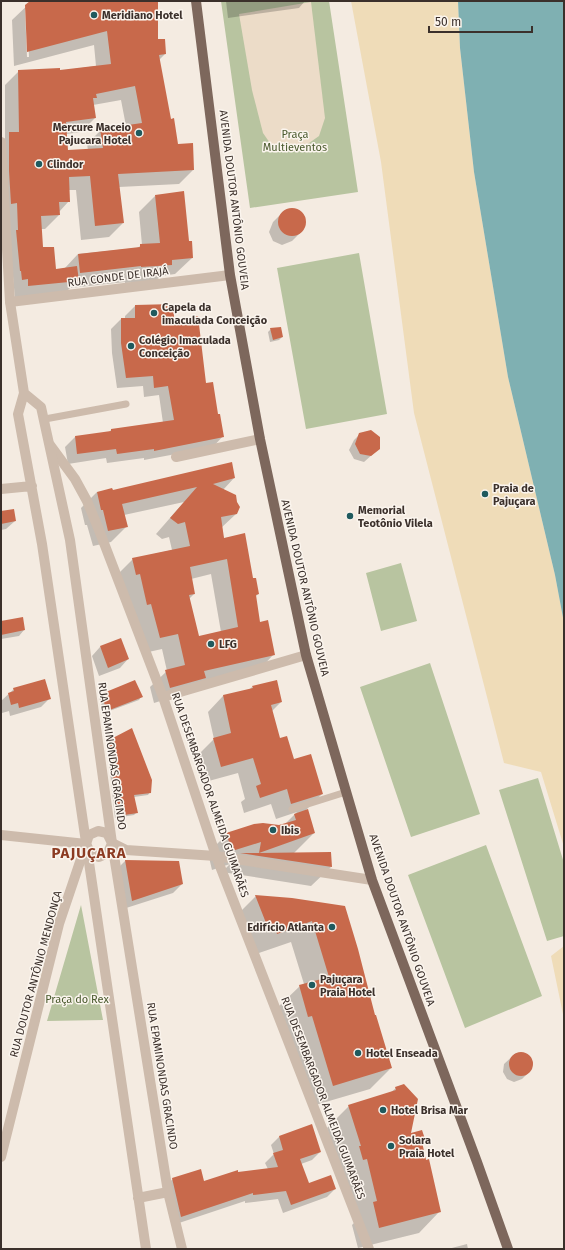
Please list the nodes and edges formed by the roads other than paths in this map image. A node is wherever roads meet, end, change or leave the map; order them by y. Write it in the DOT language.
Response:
graph roads {
  1 [pos="196,1"];
  2 [pos="1,142"];
  3 [pos="230,275"];
  4 [pos="10,302"];
  5 [pos="24,393"];
  6 [pos="126,404"];
  7 [pos="45,419"];
  8 [pos="260,439"];
  9 [pos="50,445"];
  10 [pos="176,457"];
  11 [pos="32,486"];
  12 [pos="1,489"];
  13 [pos="306,655"];
  14 [pos="163,697"];
  15 [pos="346,792"];
  16 [pos="292,809"];
  17 [pos="1,834"];
  18 [pos="112,843"];
  19 [pos="86,844"];
  20 [pos="216,856"];
  21 [pos="372,880"];
  22 [pos="1,1157"];
  23 [pos="168,1192"];
  24 [pos="138,1198"];
  25 [pos="146,1249"];
  26 [pos="182,1249"];
  27 [pos="369,1249"];
  28 [pos="508,1249"];
  1 -- 3 [label="main road, AVENIDA DOUTOR ANTÔNIO GOUVEIA"];
  2 -- 4 [label="street"];
  3 -- 4 [label="street, RUA CONDE DE IRAJÁ"];
  3 -- 8 [label="main road, AVENIDA DOUTOR ANTÔNIO GOUVEIA"];
  4 -- 5 [label="street"];
  5 -- 7 [label="street, RUA EPAMINONDAS GRACINDO"];
  5 -- 11 [label="street"];
  6 -- 7 [label="lane"];
  7 -- 9 [label="street, RUA EPAMINONDAS GRACINDO"];
  8 -- 10 [label="street"];
  8 -- 13 [label="main road, AVENIDA DOUTOR ANTÔNIO GOUVEIA"];
  9 -- 14 [label="street, RUA DESEMBARGADOR ALMEIDA GUIMARÃES"];
  9 -- 18 [label="street, RUA EPAMINONDAS GRACINDO"];
  11 -- 12 [label="street"];
  11 -- 19 [label="street"];
  13 -- 14 [label="street"];
  13 -- 15 [label="main road, AVENIDA DOUTOR ANTÔNIO GOUVEIA"];
  14 -- 20 [label="street, RUA DESEMBARGADOR ALMEIDA GUIMARÃES"];
  15 -- 16 [label="lane"];
  15 -- 21 [label="main road, AVENIDA DOUTOR ANTÔNIO GOUVEIA"];
  17 -- 19 [label="street"];
  18 -- 19 [label="street"];
  18 -- 19 [label="street"];
  18 -- 20 [label="street"];
  18 -- 23 [label="street, RUA EPAMINONDAS GRACINDO"];
  19 -- 22 [label="street, RUA DOUTOR ANTÔNIO MENDONÇA"];
  19 -- 24 [label="street"];
  20 -- 21 [label="street"];
  20 -- 27 [label="street, RUA DESEMBARGADOR ALMEIDA GUIMARÃES"];
  21 -- 28 [label="main road, AVENIDA DOUTOR ANTÔNIO GOUVEIA"];
  23 -- 24 [label="street"];
  23 -- 26 [label="street, RUA EPAMINONDAS GRACINDO"];
  24 -- 25 [label="street"];
}
